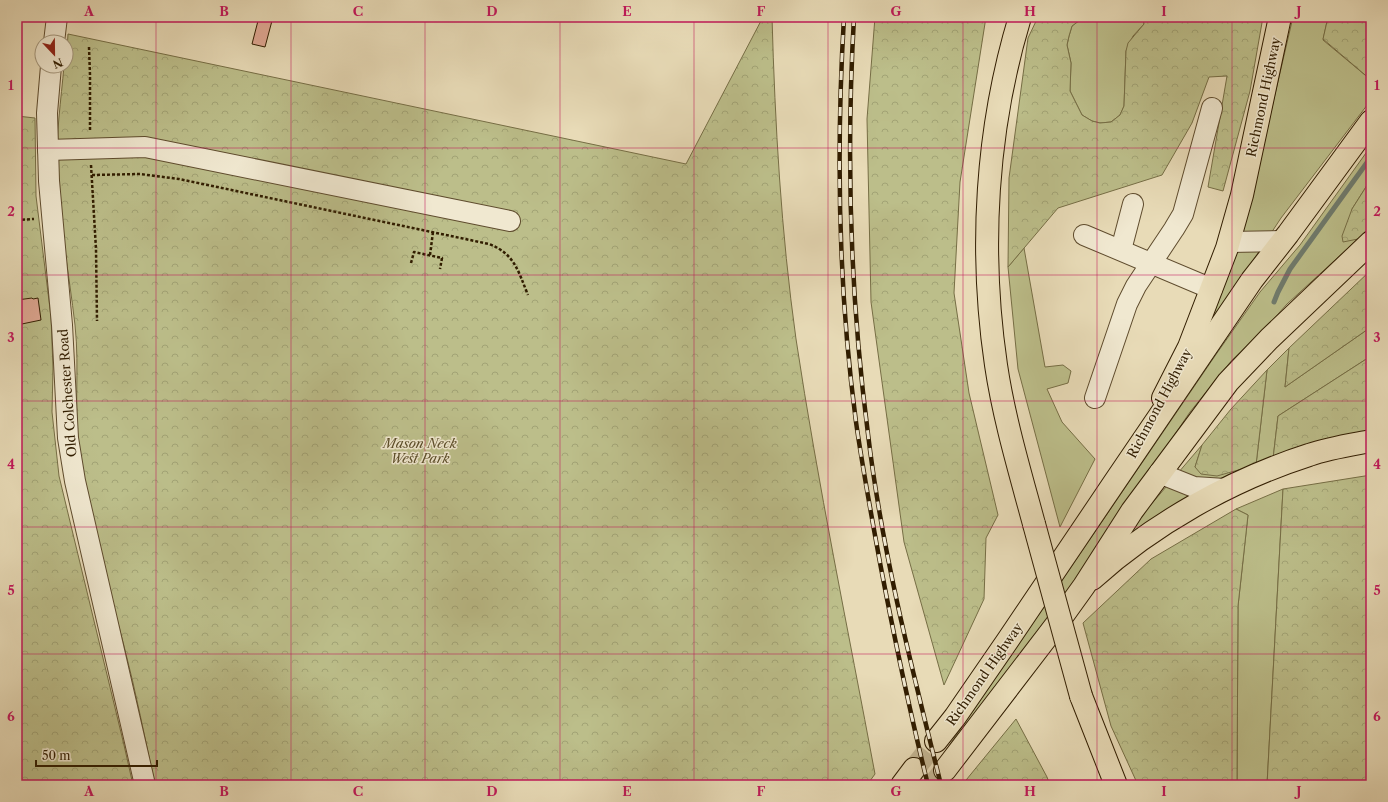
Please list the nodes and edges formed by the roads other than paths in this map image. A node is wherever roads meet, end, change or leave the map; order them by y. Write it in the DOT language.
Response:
graph roads {
  1 [pos="57,17"];
  2 [pos="1020,17"];
  3 [pos="1280,17"];
  4 [pos="55,34"];
  5 [pos="50,74"];
  6 [pos="1212,108"];
  7 [pos="1371,121"];
  8 [pos="48,150"];
  9 [pos="1133,204"];
  10 [pos="510,221"];
  11 [pos="1084,235"];
  12 [pos="1283,241"];
  13 [pos="1229,242"];
  14 [pos="1371,242"];
  15 [pos="1120,250"];
  16 [pos="1151,263"];
  17 [pos="1212,289"];
  18 [pos="1095,398"];
  19 [pos="1371,441"];
  20 [pos="1140,446"];
  21 [pos="1159,473"];
  22 [pos="1225,489"];
  23 [pos="1084,586"];
  24 [pos="1081,696"];
  25 [pos="936,741"];
  26 [pos="945,770"];
  27 [pos="145,785"];
  28 [pos="1100,785"];
  29 [pos="1116,785"];
  1 -- 4 [label="street"];
  2 -- 24 [label="main road, bridge"];
  3 -- 13 [label="main road, Richmond Highway"];
  5 -- 8 [label="street, Old Colchester Road"];
  6 -- 16 [label="street"];
  7 -- 12 [label="main road"];
  8 -- 10 [label="street"];
  8 -- 27 [label="street, Old Colchester Road"];
  9 -- 15 [label="street"];
  11 -- 15 [label="street"];
  12 -- 13 [label="street"];
  12 -- 20 [label="main road"];
  13 -- 17 [label="main road, Richmond Highway"];
  14 -- 21 [label="main road"];
  15 -- 16 [label="street"];
  16 -- 17 [label="street"];
  16 -- 18 [label="street"];
  17 -- 20 [label="main road, Richmond Highway"];
  19 -- 22 [label="main road, Richmond Highway"];
  20 -- 25 [label="main road, Richmond Highway"];
  21 -- 22 [label="street"];
  21 -- 23 [label="main road"];
  22 -- 23 [label="main road, Richmond Highway"];
  23 -- 26 [label="main road, Richmond Highway"];
  24 -- 28 [label="main road"];
  24 -- 29 [label="main road"];
}
